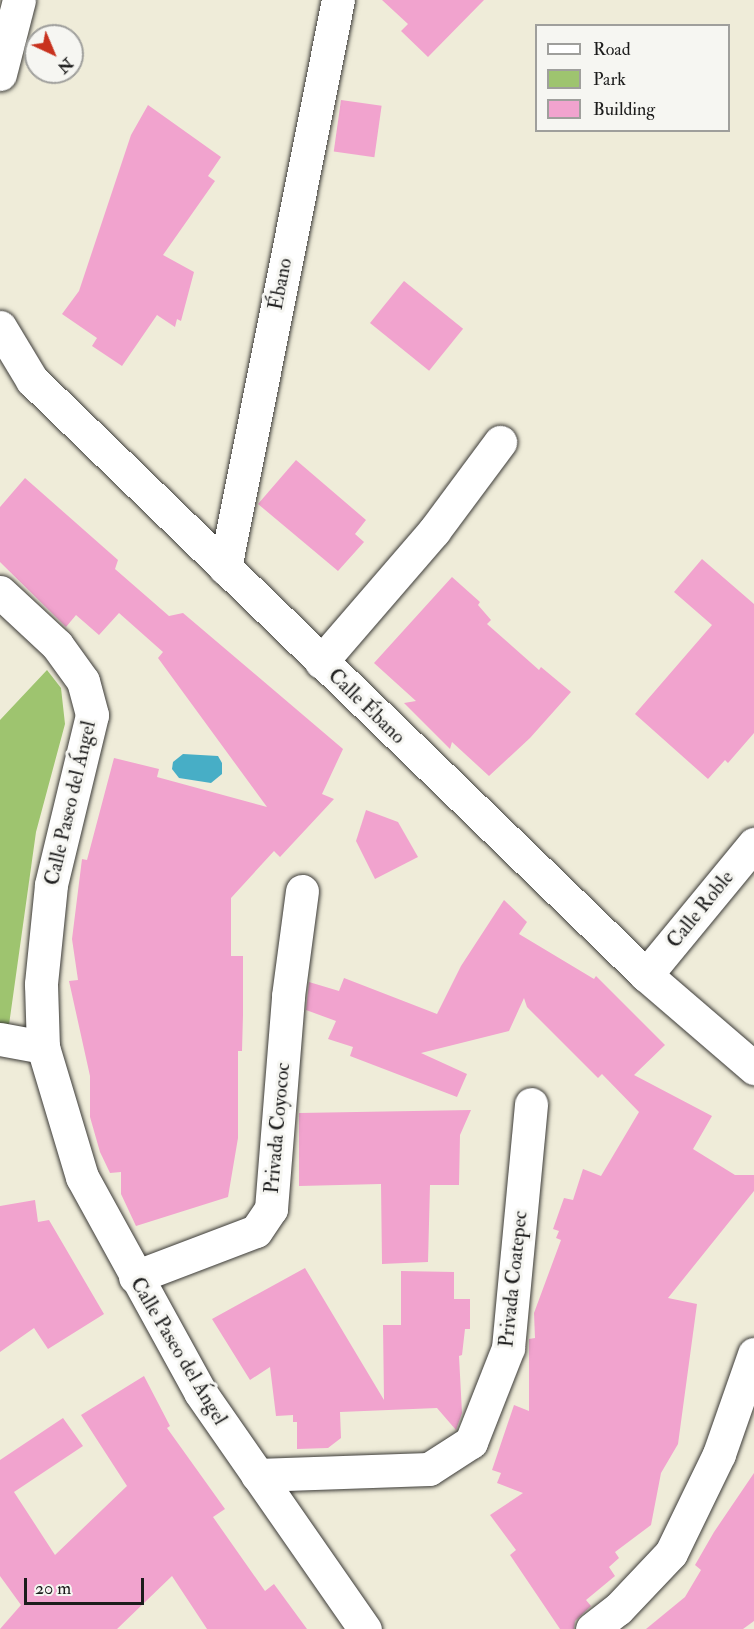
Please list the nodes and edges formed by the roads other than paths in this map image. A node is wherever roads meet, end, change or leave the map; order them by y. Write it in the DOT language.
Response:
graph roads {
  1 [pos="19,0"];
  2 [pos="338,0"];
  3 [pos="0,74"];
  4 [pos="0,327"];
  5 [pos="500,442"];
  6 [pos="225,568"];
  7 [pos="0,592"];
  8 [pos="321,662"];
  9 [pos="754,844"];
  10 [pos="302,891"];
  11 [pos="646,975"];
  12 [pos="0,1040"];
  13 [pos="43,1047"];
  14 [pos="754,1068"];
  15 [pos="531,1104"];
  16 [pos="135,1277"];
  17 [pos="754,1354"];
  18 [pos="256,1475"];
  19 [pos="365,1629"];
  20 [pos="592,1629"];
  1 -- 3 [label="street"];
  2 -- 6 [label="street, Ébano"];
  4 -- 6 [label="street, Calle Ébano"];
  5 -- 8 [label="street"];
  6 -- 8 [label="street, Calle Ébano"];
  7 -- 13 [label="street, Calle Paseo del Ángel"];
  8 -- 11 [label="street, Calle Ébano"];
  9 -- 11 [label="street, Calle Roble"];
  10 -- 16 [label="street, Privada Coyococ"];
  11 -- 14 [label="street, Calle Ébano"];
  12 -- 13 [label="street"];
  13 -- 16 [label="street, Calle Paseo del Ángel"];
  15 -- 18 [label="street, Privada Coatepec"];
  16 -- 18 [label="street, Calle Paseo del Ángel"];
  17 -- 20 [label="street"];
  18 -- 19 [label="street, Calle Paseo del Ángel"];
}
